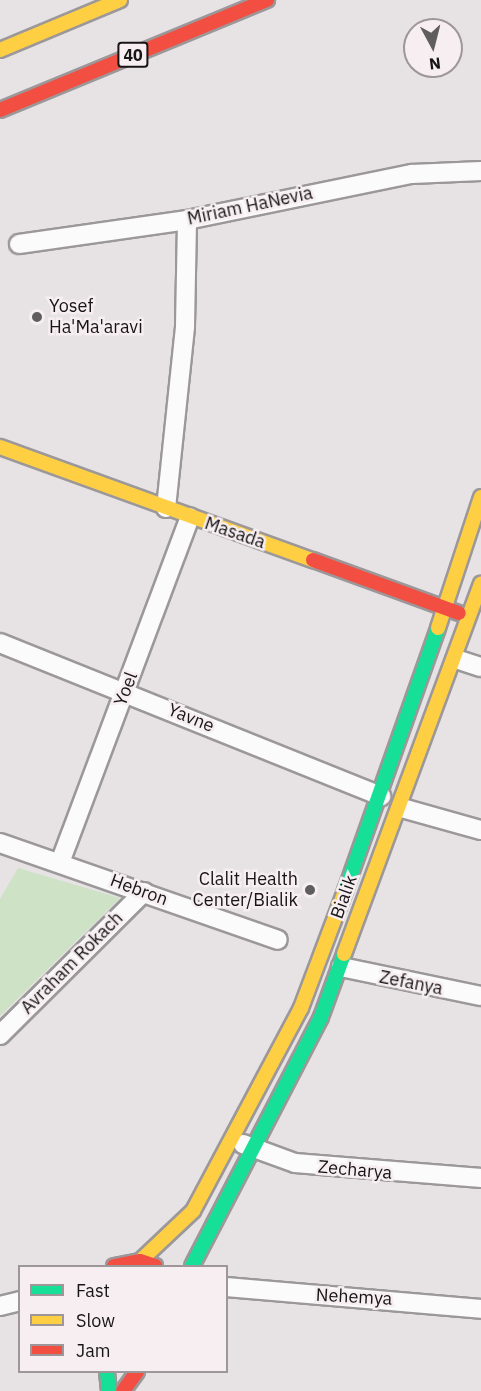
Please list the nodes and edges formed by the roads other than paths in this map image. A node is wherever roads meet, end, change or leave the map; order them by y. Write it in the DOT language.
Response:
graph roads {
  1 [pos="120,0"];
  2 [pos="267,0"];
  3 [pos="0,50"];
  4 [pos="0,110"];
  5 [pos="481,171"];
  6 [pos="187,220"];
  7 [pos="19,244"];
  8 [pos="0,447"];
  9 [pos="481,497"];
  10 [pos="166,508"];
  11 [pos="190,517"];
  12 [pos="481,583"];
  13 [pos="445,606"];
  14 [pos="470,618"];
  15 [pos="0,643"];
  16 [pos="456,659"];
  17 [pos="481,667"];
  18 [pos="125,692"];
  19 [pos="381,796"];
  20 [pos="402,808"];
  21 [pos="481,830"];
  22 [pos="0,843"];
  23 [pos="61,860"];
  24 [pos="144,892"];
  25 [pos="278,940"];
  26 [pos="341,967"];
  27 [pos="481,996"];
  28 [pos="0,1035"];
  29 [pos="233,1139"];
  30 [pos="253,1149"];
  31 [pos="481,1178"];
  32 [pos="140,1262"];
  33 [pos="120,1265"];
  34 [pos="151,1265"];
  35 [pos="193,1265"];
  36 [pos="228,1287"];
  37 [pos="18,1302"];
  38 [pos="0,1306"];
  39 [pos="481,1309"];
  40 [pos="107,1373"];
  41 [pos="136,1373"];
  42 [pos="109,1391"];
  43 [pos="123,1391"];
  1 -- 3 [label="main road"];
  2 -- 4 [label="main road, 40"];
  5 -- 6 [label="street, Miriam HaNevia"];
  6 -- 7 [label="street, Miriam HaNevia"];
  6 -- 10 [label="street"];
  8 -- 10 [label="main road, Masada"];
  9 -- 13 [label="main road, Bialik"];
  10 -- 11 [label="main road, Masada"];
  11 -- 13 [label="main road, Masada"];
  11 -- 18 [label="street, Yoel"];
  12 -- 14 [label="main road, Bialik"];
  13 -- 14 [label="main road, Masada"];
  13 -- 19 [label="main road, Bialik"];
  14 -- 16 [label="main road, Bialik"];
  15 -- 18 [label="street, Yavne"];
  16 -- 17 [label="street"];
  16 -- 20 [label="main road, Bialik"];
  18 -- 19 [label="street, Yavne"];
  18 -- 23 [label="street, Yoel"];
  19 -- 29 [label="main road, Bialik"];
  20 -- 21 [label="street"];
  20 -- 26 [label="main road, Bialik"];
  22 -- 23 [label="street, Hebron"];
  23 -- 24 [label="street, Hebron"];
  24 -- 25 [label="street, Hebron"];
  24 -- 28 [label="street, Avraham Rokach"];
  26 -- 27 [label="street, Zefanya"];
  26 -- 30 [label="main road, Bialik"];
  29 -- 30 [label="street, Zecharya"];
  29 -- 32 [label="main road, Bialik"];
  30 -- 31 [label="street, Zecharya"];
  30 -- 35 [label="main road, Bialik"];
  32 -- 33 [label="main road"];
  32 -- 34 [label="main road"];
  36 -- 39 [label="street, Nehemya"];
  37 -- 38 [label="street"];
  40 -- 42 [label="main road"];
  41 -- 43 [label="main road"];
}
